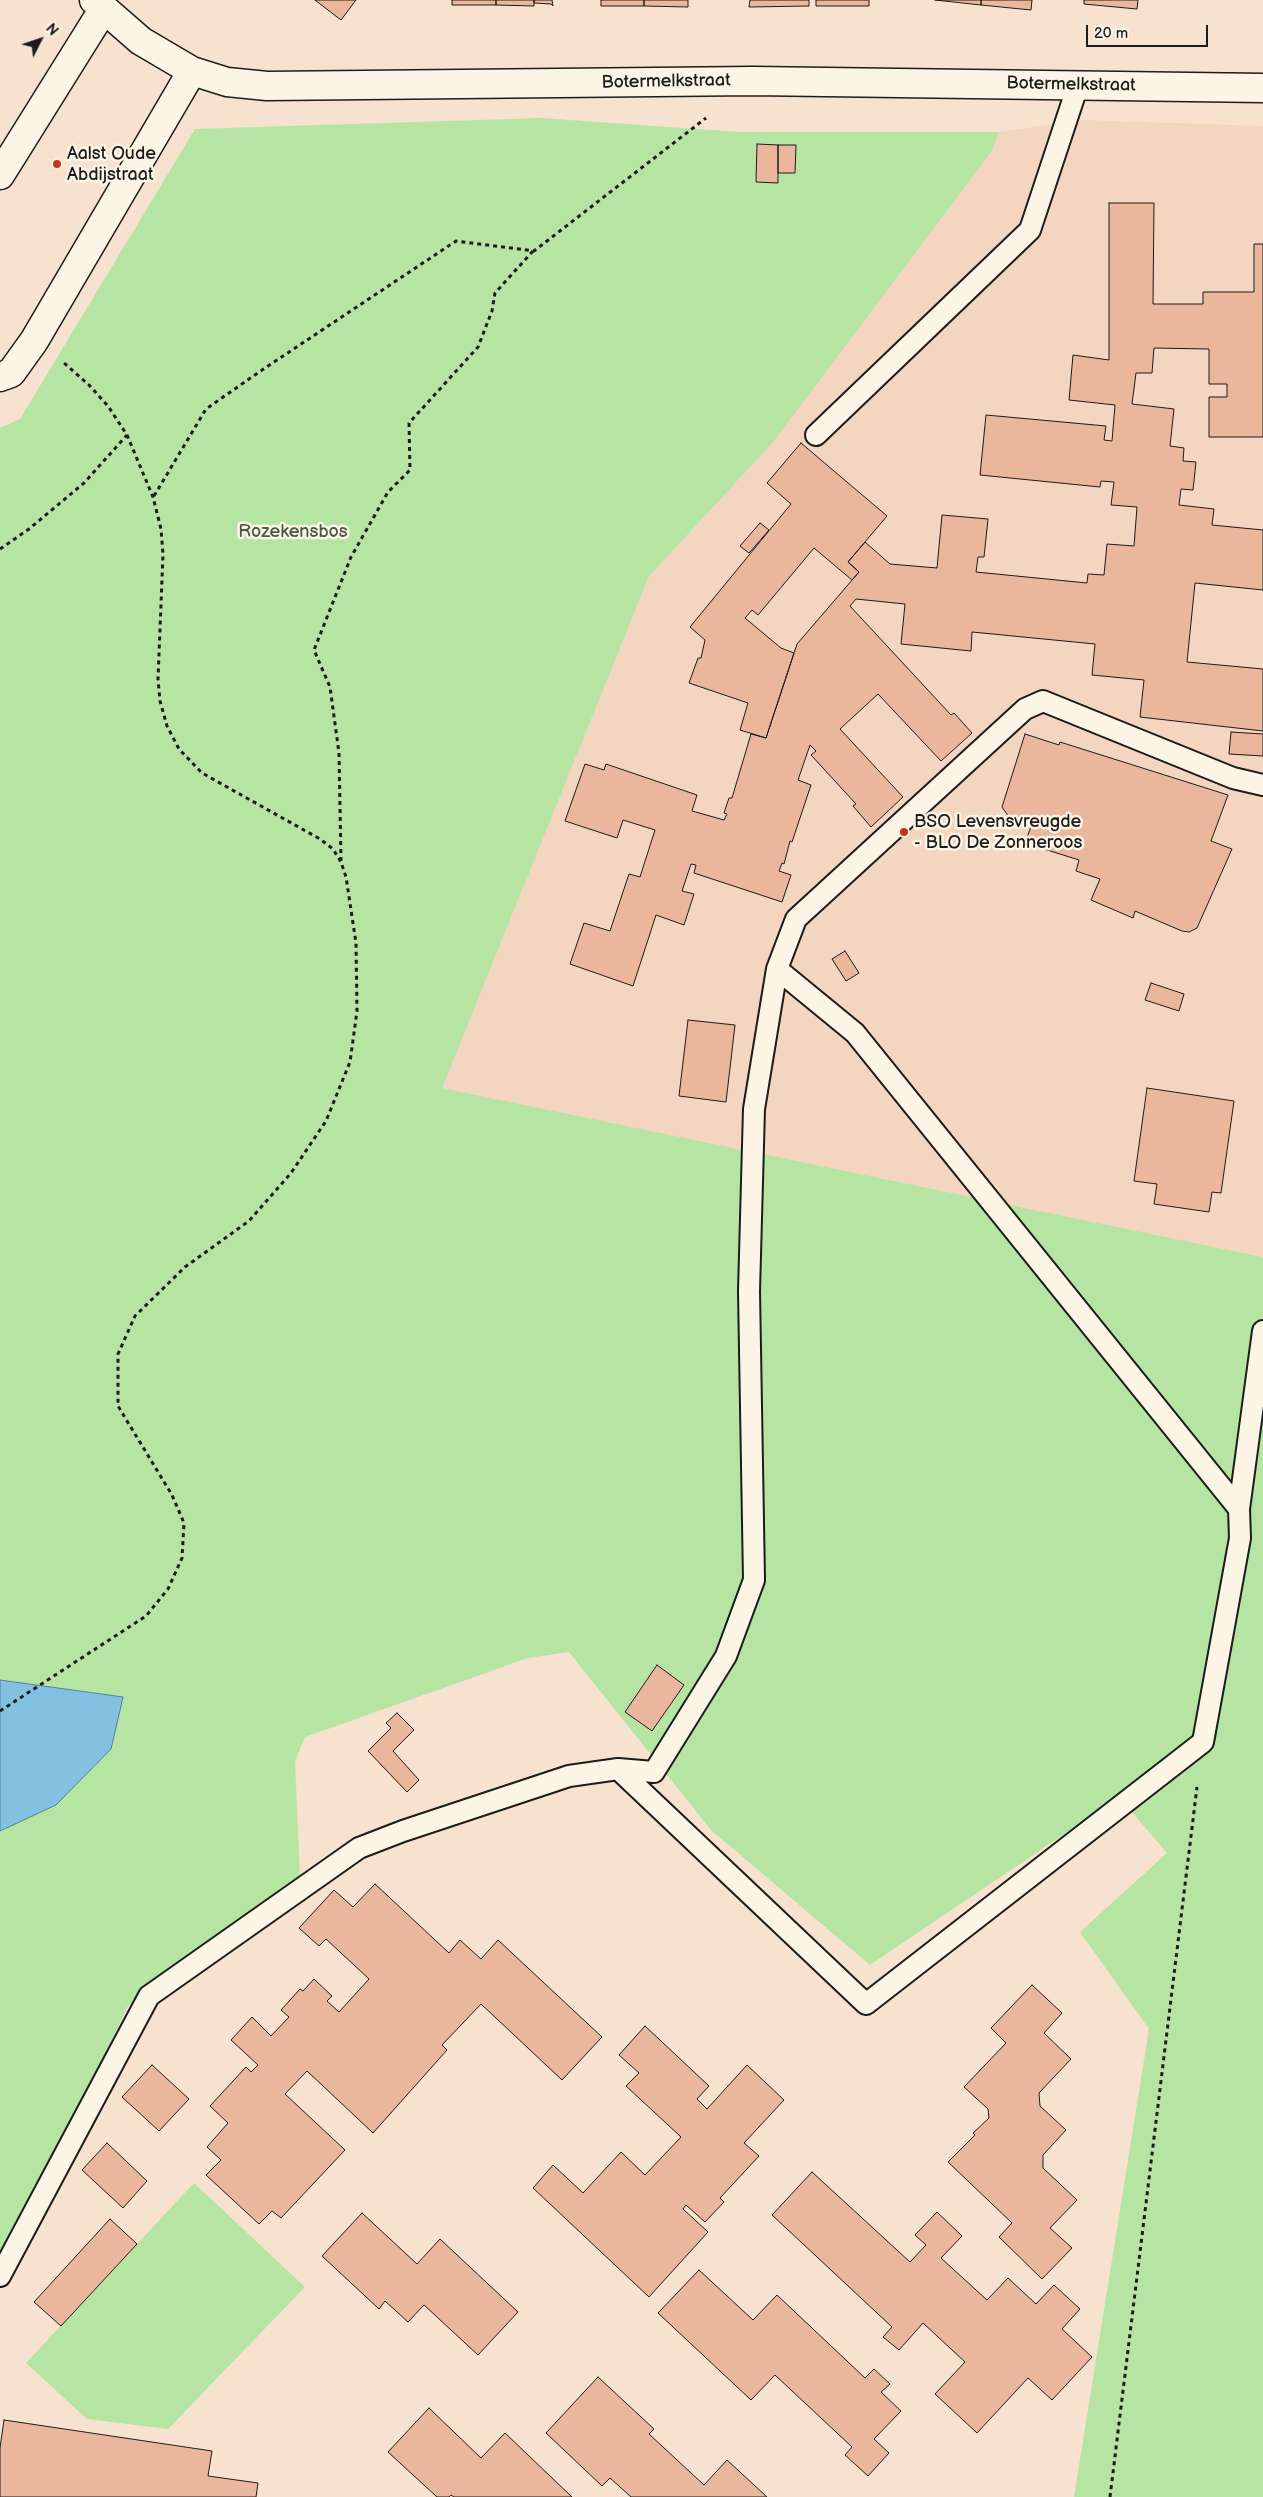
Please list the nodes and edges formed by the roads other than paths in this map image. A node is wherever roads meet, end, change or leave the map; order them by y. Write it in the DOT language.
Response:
graph roads {
  1 [pos="99,5"];
  2 [pos="192,71"];
  3 [pos="1078,85"];
  4 [pos="1263,88"];
  5 [pos="0,175"];
  6 [pos="0,378"];
  7 [pos="816,435"];
  8 [pos="1263,785"];
  9 [pos="777,969"];
  10 [pos="1263,1331"];
  11 [pos="1239,1509"];
  12 [pos="618,1769"];
  13 [pos="0,2276"];
  1 -- 2 [label="street, Botermelkstraat"];
  1 -- 5 [label="street"];
  2 -- 3 [label="street, Botermelkstraat"];
  2 -- 6 [label="street"];
  3 -- 4 [label="street, Botermelkstraat"];
  3 -- 7 [label="lane"];
  8 -- 9 [label="lane"];
  9 -- 11 [label="lane"];
  9 -- 12 [label="lane"];
  10 -- 11 [label="lane"];
  11 -- 12 [label="lane"];
  12 -- 13 [label="lane"];
}
